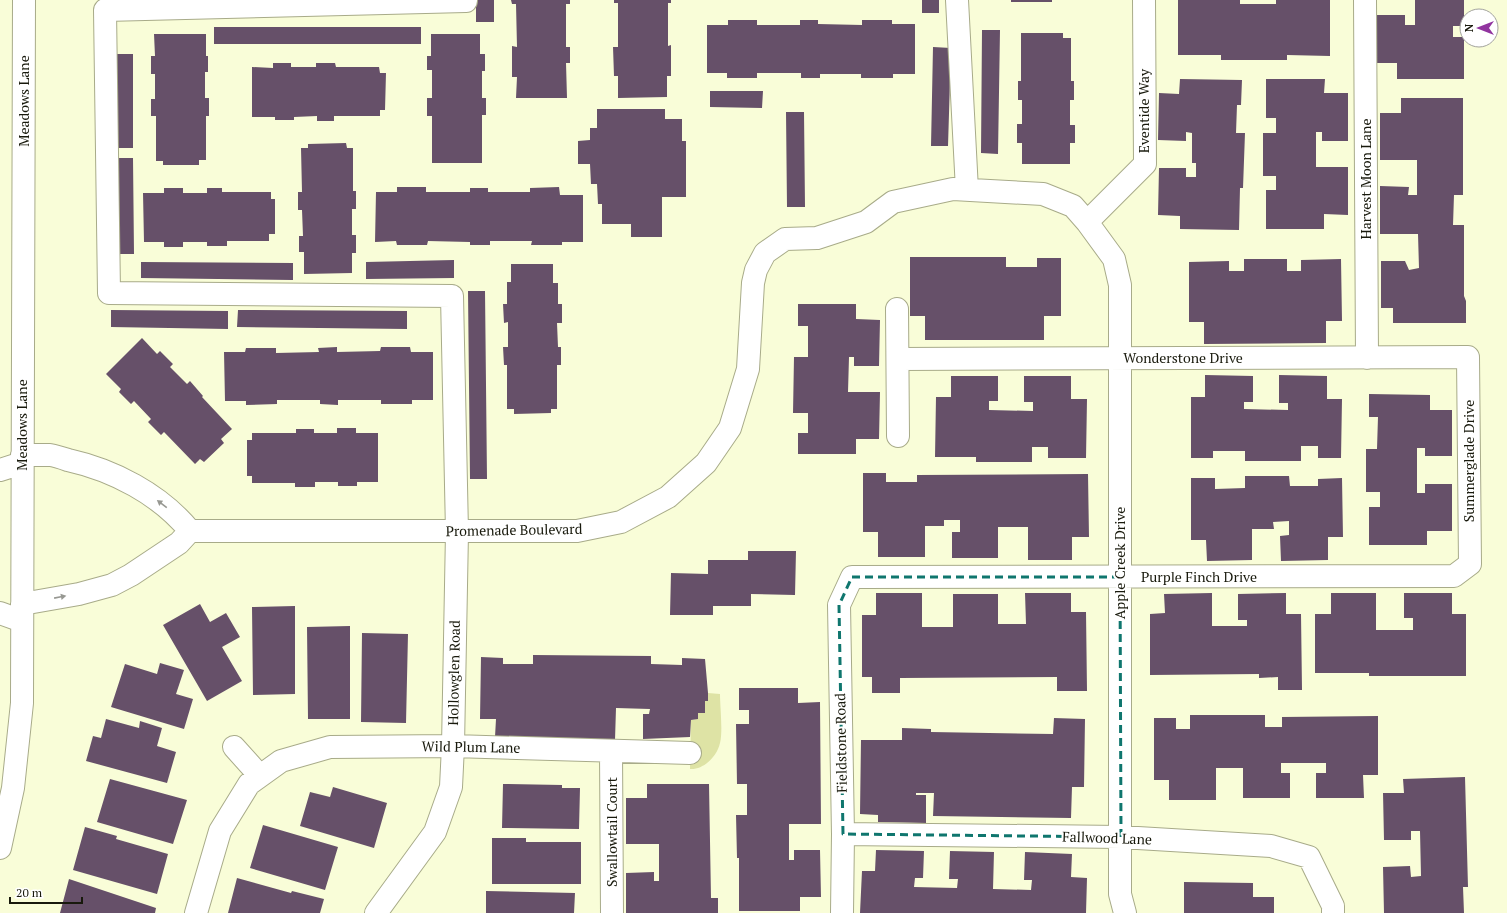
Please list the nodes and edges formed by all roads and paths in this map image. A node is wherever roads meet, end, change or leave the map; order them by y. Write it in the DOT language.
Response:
graph roads {
  1 [pos="24,0"];
  2 [pos="466,0"];
  3 [pos="957,0"];
  4 [pos="1144,0"];
  5 [pos="1365,0"];
  6 [pos="967,190"];
  7 [pos="1087,222"];
  8 [pos="897,309"];
  9 [pos="1468,357"];
  10 [pos="1120,358"];
  11 [pos="1367,358"];
  12 [pos="898,359"];
  13 [pos="898,436"];
  14 [pos="22,459"];
  15 [pos="0,470"];
  16 [pos="190,531"];
  17 [pos="456,532"];
  18 [pos="1470,564"];
  19 [pos="852,577"];
  20 [pos="1120,577"];
  21 [pos="0,613"];
  22 [pos="22,613"];
  23 [pos="453,746"];
  24 [pos="234,747"];
  25 [pos="611,751"];
  26 [pos="690,753"];
  27 [pos="260,776"];
  28 [pos="843,834"];
  29 [pos="1121,837"];
  30 [pos="0,848"];
  31 [pos="196,913"];
  32 [pos="376,913"];
  33 [pos="612,913"];
  34 [pos="842,913"];
  35 [pos="1125,913"];
  36 [pos="1333,913"];
  1 -- 14 [label="street, Meadows Lane"];
  2 -- 17 [label="street, Hollowglen Road"];
  3 -- 6 [label="street"];
  4 -- 7 [label="street, Eventide Way"];
  5 -- 11 [label="street, Harvest Moon Lane"];
  6 -- 7 [label="street, Promenade Boulevard"];
  6 -- 17 [label="street, Promenade Boulevard"];
  7 -- 10 [label="street, Apple Creek Drive"];
  8 -- 12 [label="street"];
  9 -- 11 [label="street, Wonderstone Drive"];
  9 -- 18 [label="street, Summerglade Drive"];
  10 -- 11 [label="street, Wonderstone Drive"];
  10 -- 12 [label="street, Wonderstone Drive"];
  10 -- 20 [label="street, Apple Creek Drive"];
  12 -- 13 [label="street"];
  14 -- 15 [label="street"];
  16 -- 14 [label="street, one-way"];
  14 -- 22 [label="street, Meadows Lane"];
  16 -- 17 [label="street, Promenade Boulevard"];
  22 -- 16 [label="street, one-way"];
  17 -- 23 [label="street, Hollowglen Road"];
  18 -- 20 [label="street, Purple Finch Drive"];
  19 -- 20 [label="street, Purple Finch Drive"];
  19 -- 28 [label="street, Fieldstone Road"];
  20 -- 29 [label="street, Apple Creek Drive"];
  21 -- 22 [label="street"];
  22 -- 30 [label="street, Meadows Lane"];
  23 -- 25 [label="street, Wild Plum Lane"];
  23 -- 27 [label="street, Wild Plum Lane"];
  23 -- 32 [label="street, Hollowglen Road"];
  24 -- 27 [label="street"];
  25 -- 26 [label="street, Wild Plum Lane"];
  25 -- 33 [label="street, Swallowtail Court"];
  27 -- 31 [label="street, Wild Plum Lane"];
  28 -- 29 [label="street, Fallwood Lane"];
  28 -- 34 [label="street, Fieldstone Road"];
  29 -- 35 [label="street, Apple Creek Drive"];
  29 -- 36 [label="street, Fallwood Lane"];
}
